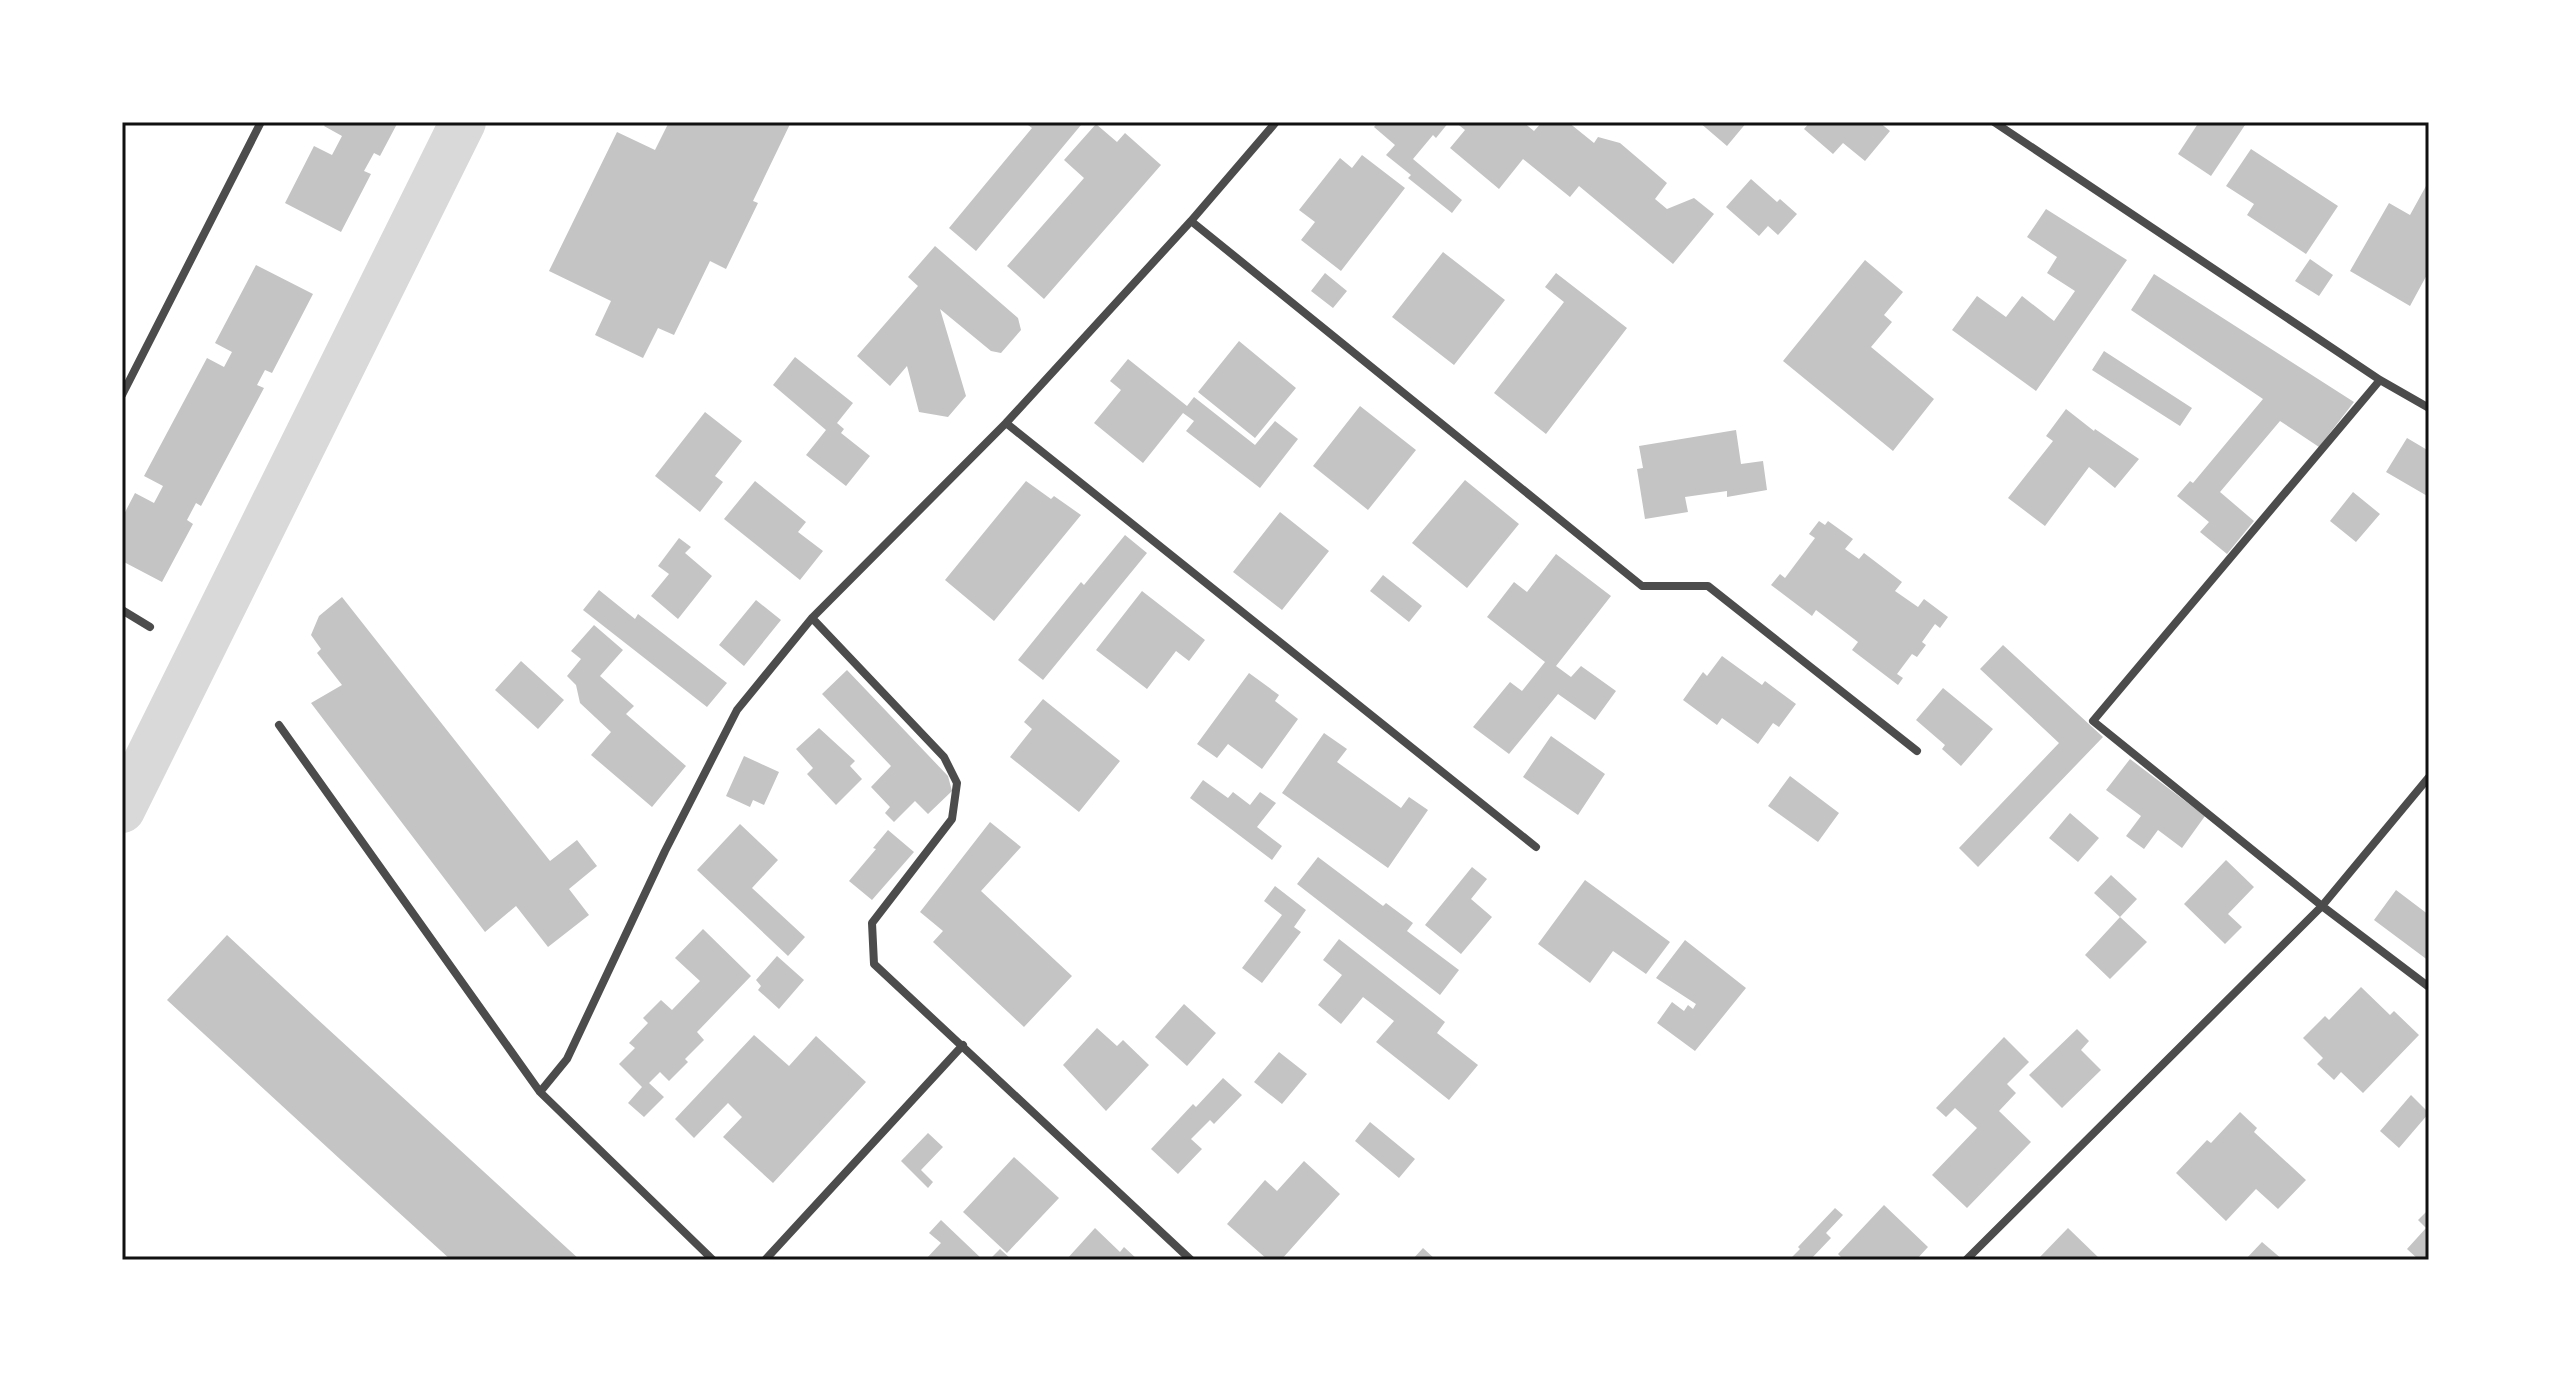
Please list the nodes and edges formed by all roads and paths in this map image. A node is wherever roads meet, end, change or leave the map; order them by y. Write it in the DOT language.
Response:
graph roads {
  1 [pos="261,122"];
  2 [pos="1276,122"];
  3 [pos="1994,122"];
  4 [pos="1191,221"];
  5 [pos="2380,380"];
  6 [pos="122,395"];
  7 [pos="2429,408"];
  8 [pos="1006,423"];
  9 [pos="122,610"];
  10 [pos="812,618"];
  11 [pos="150,627"];
  12 [pos="279,725"];
  13 [pos="1917,751"];
  14 [pos="2429,777"];
  15 [pos="1536,847"];
  16 [pos="2322,906"];
  17 [pos="2429,987"];
  18 [pos="963,1045"];
  19 [pos="540,1092"];
  20 [pos="713,1260"];
  21 [pos="765,1260"];
  22 [pos="1191,1260"];
  23 [pos="1966,1260"];
  1 -- 6 [label="street"];
  2 -- 4 [label="street"];
  3 -- 5 [label="street"];
  4 -- 8 [label="street"];
  4 -- 13 [label="street"];
  5 -- 7 [label="street"];
  5 -- 16 [label="street"];
  8 -- 10 [label="street"];
  8 -- 15 [label="street"];
  9 -- 11 [label="street"];
  10 -- 18 [label="street"];
  10 -- 19 [label="street"];
  12 -- 19 [label="street"];
  14 -- 16 [label="street"];
  16 -- 17 [label="street"];
  16 -- 23 [label="street"];
  18 -- 21 [label="street"];
  18 -- 22 [label="street"];
  19 -- 20 [label="street"];
}
